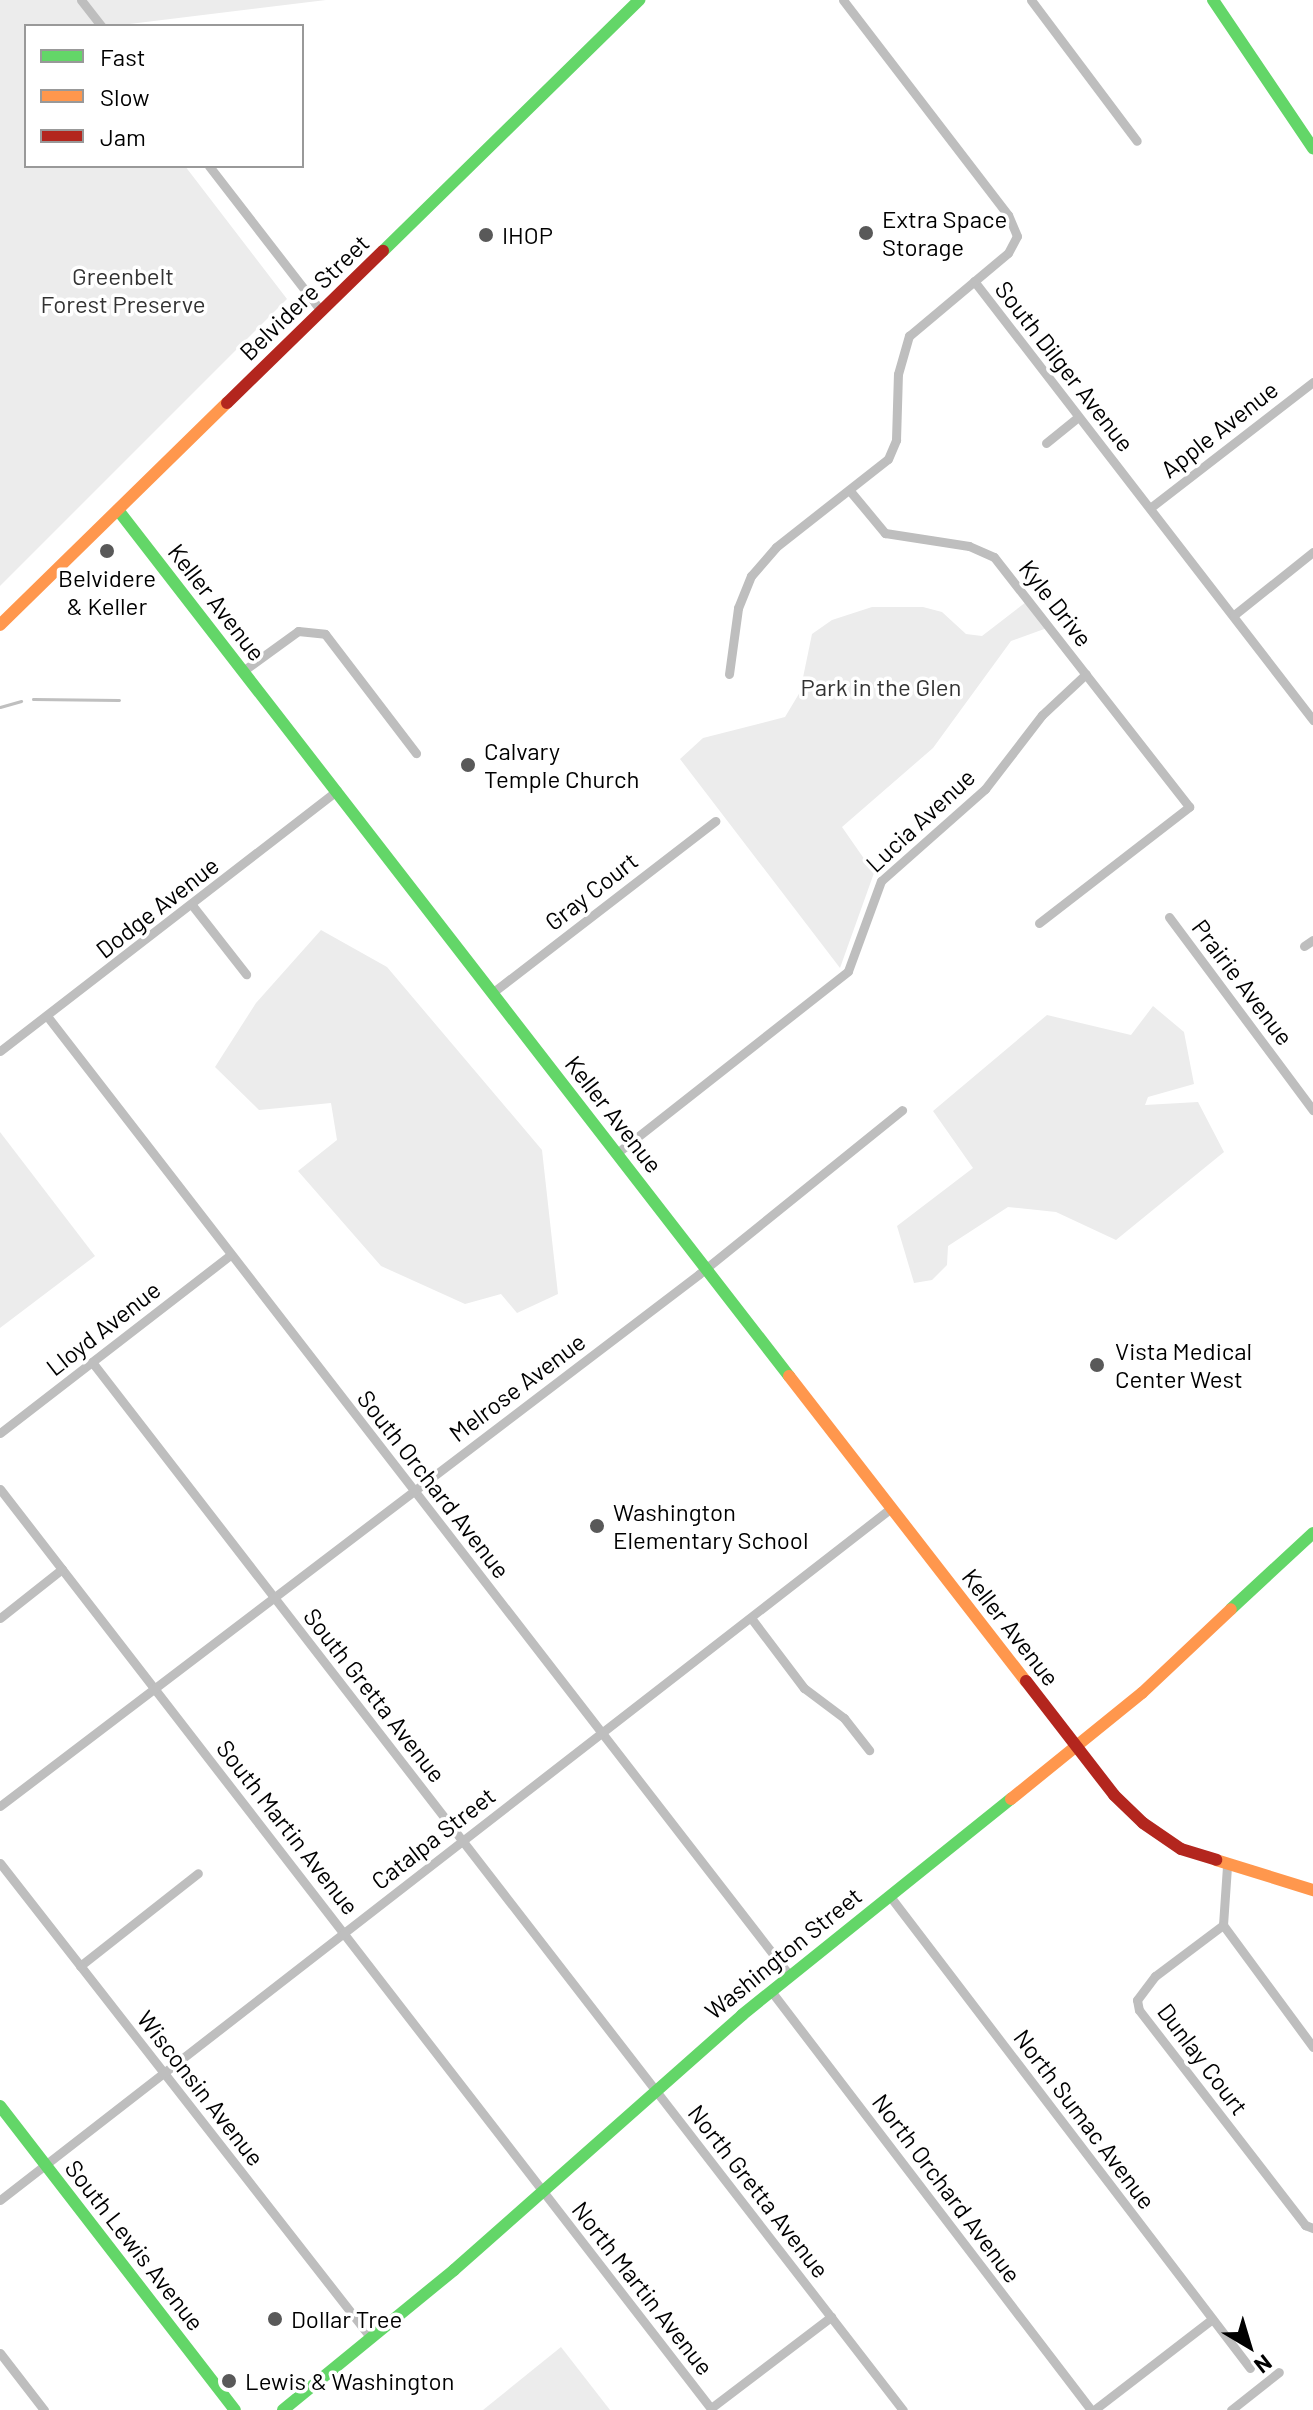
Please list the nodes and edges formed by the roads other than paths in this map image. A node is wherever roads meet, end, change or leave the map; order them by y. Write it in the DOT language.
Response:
graph roads {
  1 [pos="81,0"];
  2 [pos="639,0"];
  3 [pos="843,0"];
  4 [pos="1031,0"];
  5 [pos="1213,0"];
  6 [pos="99,24"];
  7 [pos="1137,141"];
  8 [pos="1313,148"];
  9 [pos="211,168"];
  10 [pos="974,281"];
  11 [pos="321,311"];
  12 [pos="1313,382"];
  13 [pos="1078,417"];
  14 [pos="1046,443"];
  15 [pos="850,491"];
  16 [pos="1150,508"];
  17 [pos="118,510"];
  18 [pos="1313,552"];
  19 [pos="1234,615"];
  20 [pos="0,625"];
  21 [pos="243,671"];
  22 [pos="729,674"];
  23 [pos="1086,674"];
  24 [pos="1312,717"];
  25 [pos="416,753"];
  26 [pos="337,791"];
  27 [pos="1200,806"];
  28 [pos="1189,807"];
  29 [pos="715,821"];
  30 [pos="192,905"];
  31 [pos="1169,917"];
  32 [pos="1039,923"];
  33 [pos="246,974"];
  34 [pos="492,993"];
  35 [pos="47,1016"];
  36 [pos="0,1051"];
  37 [pos="902,1110"];
  38 [pos="1313,1110"];
  39 [pos="617,1153"];
  40 [pos="230,1255"];
  41 [pos="706,1268"];
  42 [pos="92,1362"];
  43 [pos="0,1433"];
  44 [pos="0,1489"];
  45 [pos="414,1490"];
  46 [pos="891,1508"];
  47 [pos="1313,1533"];
  48 [pos="62,1569"];
  49 [pos="274,1597"];
  50 [pos="0,1618"];
  51 [pos="751,1618"];
  52 [pos="155,1688"];
  53 [pos="603,1732"];
  54 [pos="1076,1746"];
  55 [pos="869,1750"];
  56 [pos="0,1806"];
  57 [pos="463,1841"];
  58 [pos="0,1863"];
  59 [pos="1227,1867"];
  60 [pos="198,1873"];
  61 [pos="1313,1890"];
  62 [pos="889,1895"];
  63 [pos="1223,1925"];
  64 [pos="345,1933"];
  65 [pos="80,1966"];
  66 [pos="790,1976"];
  67 [pos="771,1991"];
  68 [pos="1313,2047"];
  69 [pos="164,2073"];
  70 [pos="655,2090"];
  71 [pos="0,2106"];
  72 [pos="46,2165"];
  73 [pos="544,2190"];
  74 [pos="0,2200"];
  75 [pos="1313,2228"];
  76 [pos="831,2317"];
  77 [pos="1212,2319"];
  78 [pos="371,2338"];
  79 [pos="0,2353"];
  80 [pos="1250,2368"];
  81 [pos="1279,2372"];
  82 [pos="712,2409"];
  83 [pos="44,2410"];
  84 [pos="235,2410"];
  85 [pos="283,2410"];
  86 [pos="903,2410"];
  87 [pos="1093,2410"];
  88 [pos="1231,2410"];
  1 -- 6 [label="street"];
  2 -- 11 [label="main road, Belvidere Street"];
  3 -- 10 [label="street, South Dilger Avenue"];
  4 -- 7 [label="street"];
  5 -- 8 [label="main road"];
  9 -- 11 [label="street"];
  10 -- 13 [label="street, South Dilger Avenue"];
  10 -- 15 [label="street"];
  11 -- 17 [label="main road, Belvidere Street"];
  12 -- 16 [label="street, Apple Avenue"];
  13 -- 14 [label="street"];
  13 -- 16 [label="street, South Dilger Avenue"];
  15 -- 22 [label="street"];
  15 -- 23 [label="street, Kyle Drive"];
  16 -- 19 [label="street, South Dilger Avenue"];
  17 -- 20 [label="main road, Belvidere Street"];
  17 -- 21 [label="main road, Keller Avenue"];
  18 -- 19 [label="street"];
  19 -- 24 [label="street, South Dilger Avenue"];
  21 -- 25 [label="street"];
  21 -- 26 [label="main road, Keller Avenue"];
  23 -- 28 [label="street, Kyle Drive"];
  23 -- 39 [label="street, Lucia Avenue"];
  26 -- 30 [label="street, Dodge Avenue"];
  26 -- 34 [label="main road, Keller Avenue"];
  27 -- 28 [label="street"];
  28 -- 32 [label="street"];
  29 -- 34 [label="street, Gray Court"];
  30 -- 33 [label="street"];
  30 -- 35 [label="street, Dodge Avenue"];
  31 -- 38 [label="street, Prairie Avenue"];
  34 -- 39 [label="main road, Keller Avenue"];
  35 -- 36 [label="street, Dodge Avenue"];
  35 -- 40 [label="street, South Orchard Avenue"];
  37 -- 41 [label="street, Melrose Avenue"];
  39 -- 41 [label="main road, Keller Avenue"];
  40 -- 42 [label="street, Lloyd Avenue"];
  40 -- 45 [label="street, South Orchard Avenue"];
  41 -- 45 [label="street, Melrose Avenue"];
  41 -- 46 [label="main road, Keller Avenue"];
  42 -- 43 [label="street, Lloyd Avenue"];
  42 -- 49 [label="street, South Gretta Avenue"];
  44 -- 48 [label="street, South Martin Avenue"];
  45 -- 49 [label="street, Melrose Avenue"];
  45 -- 53 [label="street, South Orchard Avenue"];
  46 -- 51 [label="street, Catalpa Street"];
  46 -- 54 [label="main road, Keller Avenue"];
  47 -- 54 [label="main road, Washington Street"];
  48 -- 50 [label="street"];
  48 -- 52 [label="street, South Martin Avenue"];
  49 -- 52 [label="street, Melrose Avenue"];
  49 -- 57 [label="street, South Gretta Avenue"];
  51 -- 53 [label="street, Catalpa Street"];
  51 -- 55 [label="street"];
  52 -- 56 [label="street, Melrose Avenue"];
  52 -- 64 [label="street, South Martin Avenue"];
  53 -- 57 [label="street, Catalpa Street"];
  53 -- 66 [label="street, South Orchard Avenue"];
  54 -- 59 [label="main road, Keller Avenue"];
  54 -- 62 [label="main road, Washington Street"];
  57 -- 64 [label="street, Catalpa Street"];
  57 -- 70 [label="street, South Gretta Avenue"];
  58 -- 65 [label="street, Wisconsin Avenue"];
  59 -- 61 [label="main road, Keller Avenue"];
  59 -- 63 [label="street"];
  60 -- 65 [label="street"];
  62 -- 66 [label="main road, Washington Street"];
  62 -- 77 [label="street, North Sumac Avenue"];
  63 -- 68 [label="street"];
  63 -- 75 [label="street, Dunlay Court"];
  64 -- 69 [label="street, Catalpa Street"];
  64 -- 73 [label="street, South Martin Avenue"];
  65 -- 69 [label="street, Wisconsin Avenue"];
  66 -- 67 [label="main road, Washington Street"];
  67 -- 70 [label="main road, Washington Street"];
  67 -- 87 [label="street, North Orchard Avenue"];
  69 -- 72 [label="street, Catalpa Street"];
  69 -- 78 [label="street, Wisconsin Avenue"];
  70 -- 73 [label="main road, Washington Street"];
  70 -- 76 [label="street, North Gretta Avenue"];
  71 -- 72 [label="main road, South Lewis Avenue"];
  72 -- 74 [label="street, Catalpa Street"];
  72 -- 84 [label="main road, South Lewis Avenue"];
  73 -- 78 [label="main road, Washington Street"];
  73 -- 82 [label="street, North Martin Avenue"];
  76 -- 82 [label="street"];
  76 -- 86 [label="street, North Gretta Avenue"];
  77 -- 80 [label="street, North Sumac Avenue"];
  77 -- 87 [label="street"];
  78 -- 85 [label="main road, Washington Street"];
  79 -- 83 [label="street"];
  81 -- 88 [label="street"];
}
